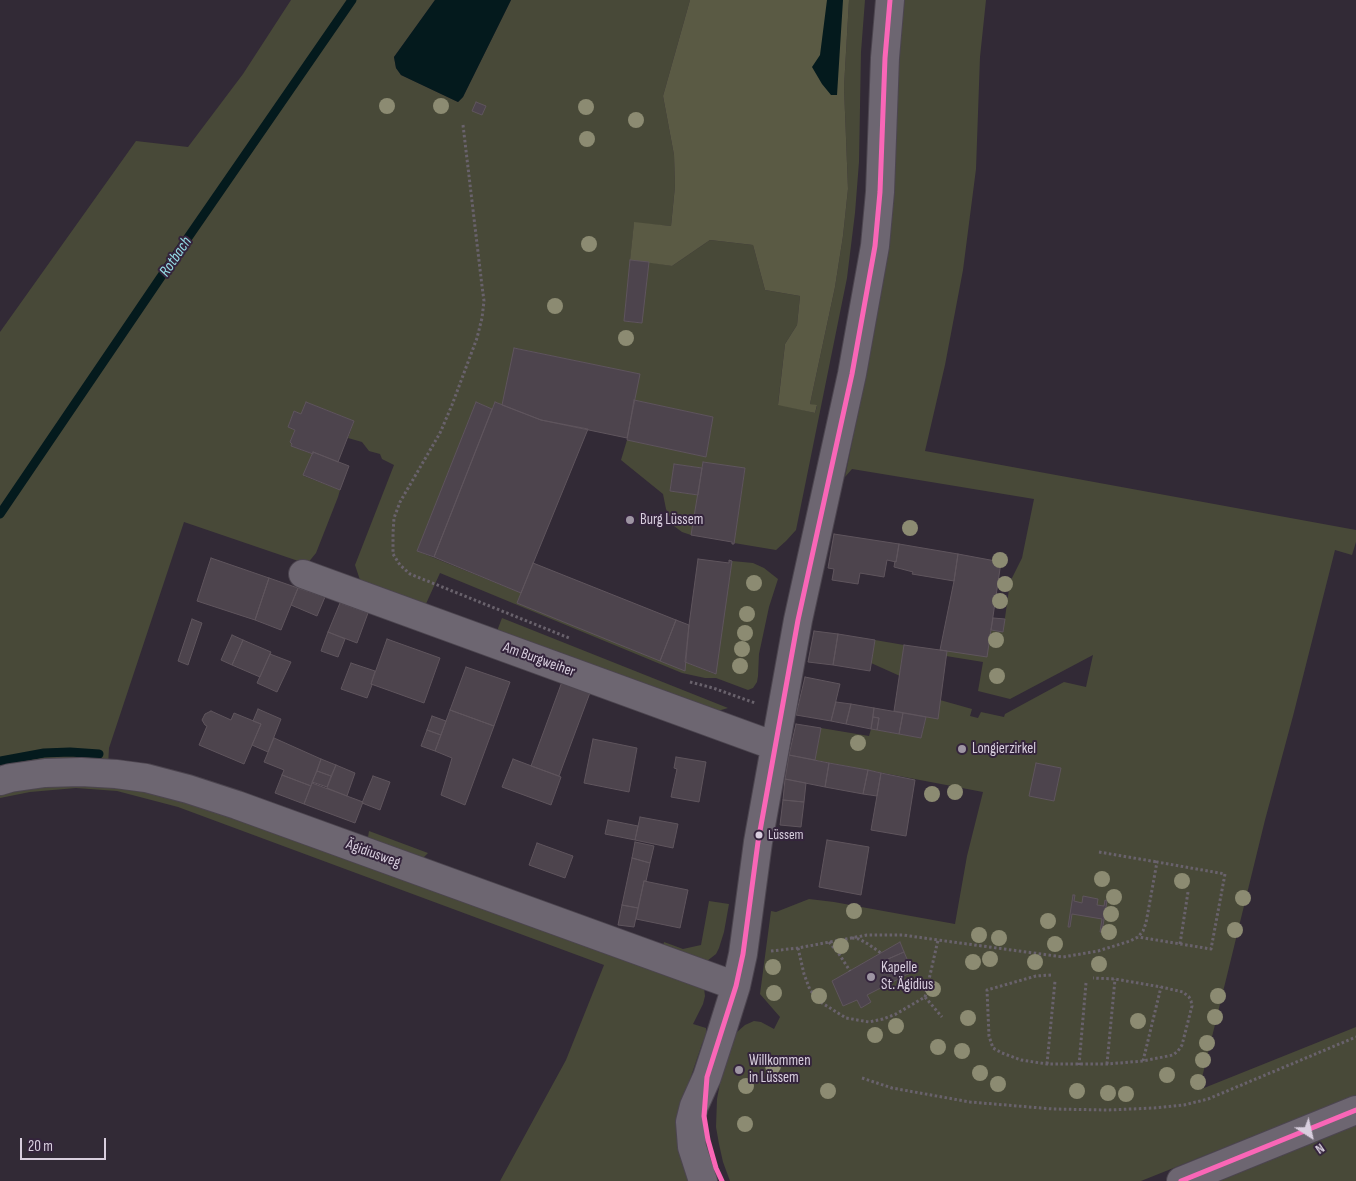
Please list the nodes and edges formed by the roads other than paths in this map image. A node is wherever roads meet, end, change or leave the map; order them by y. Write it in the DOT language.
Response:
graph roads {
  1 [pos="890,0"];
  2 [pos="303,574"];
  3 [pos="775,746"];
  4 [pos="0,781"];
  5 [pos="736,986"];
  6 [pos="707,1077"];
  7 [pos="1356,1110"];
  8 [pos="702,1181"];
  9 [pos="722,1181"];
  10 [pos="1181,1181"];
  1 -- 3 [label="street"];
  2 -- 3 [label="street, Am Burgweiher"];
  3 -- 5 [label="street"];
  4 -- 5 [label="street, Ägidiusweg"];
  5 -- 6 [label="street"];
  6 -- 8 [label="street"];
  6 -- 9 [label="street"];
  7 -- 10 [label="street"];
}
